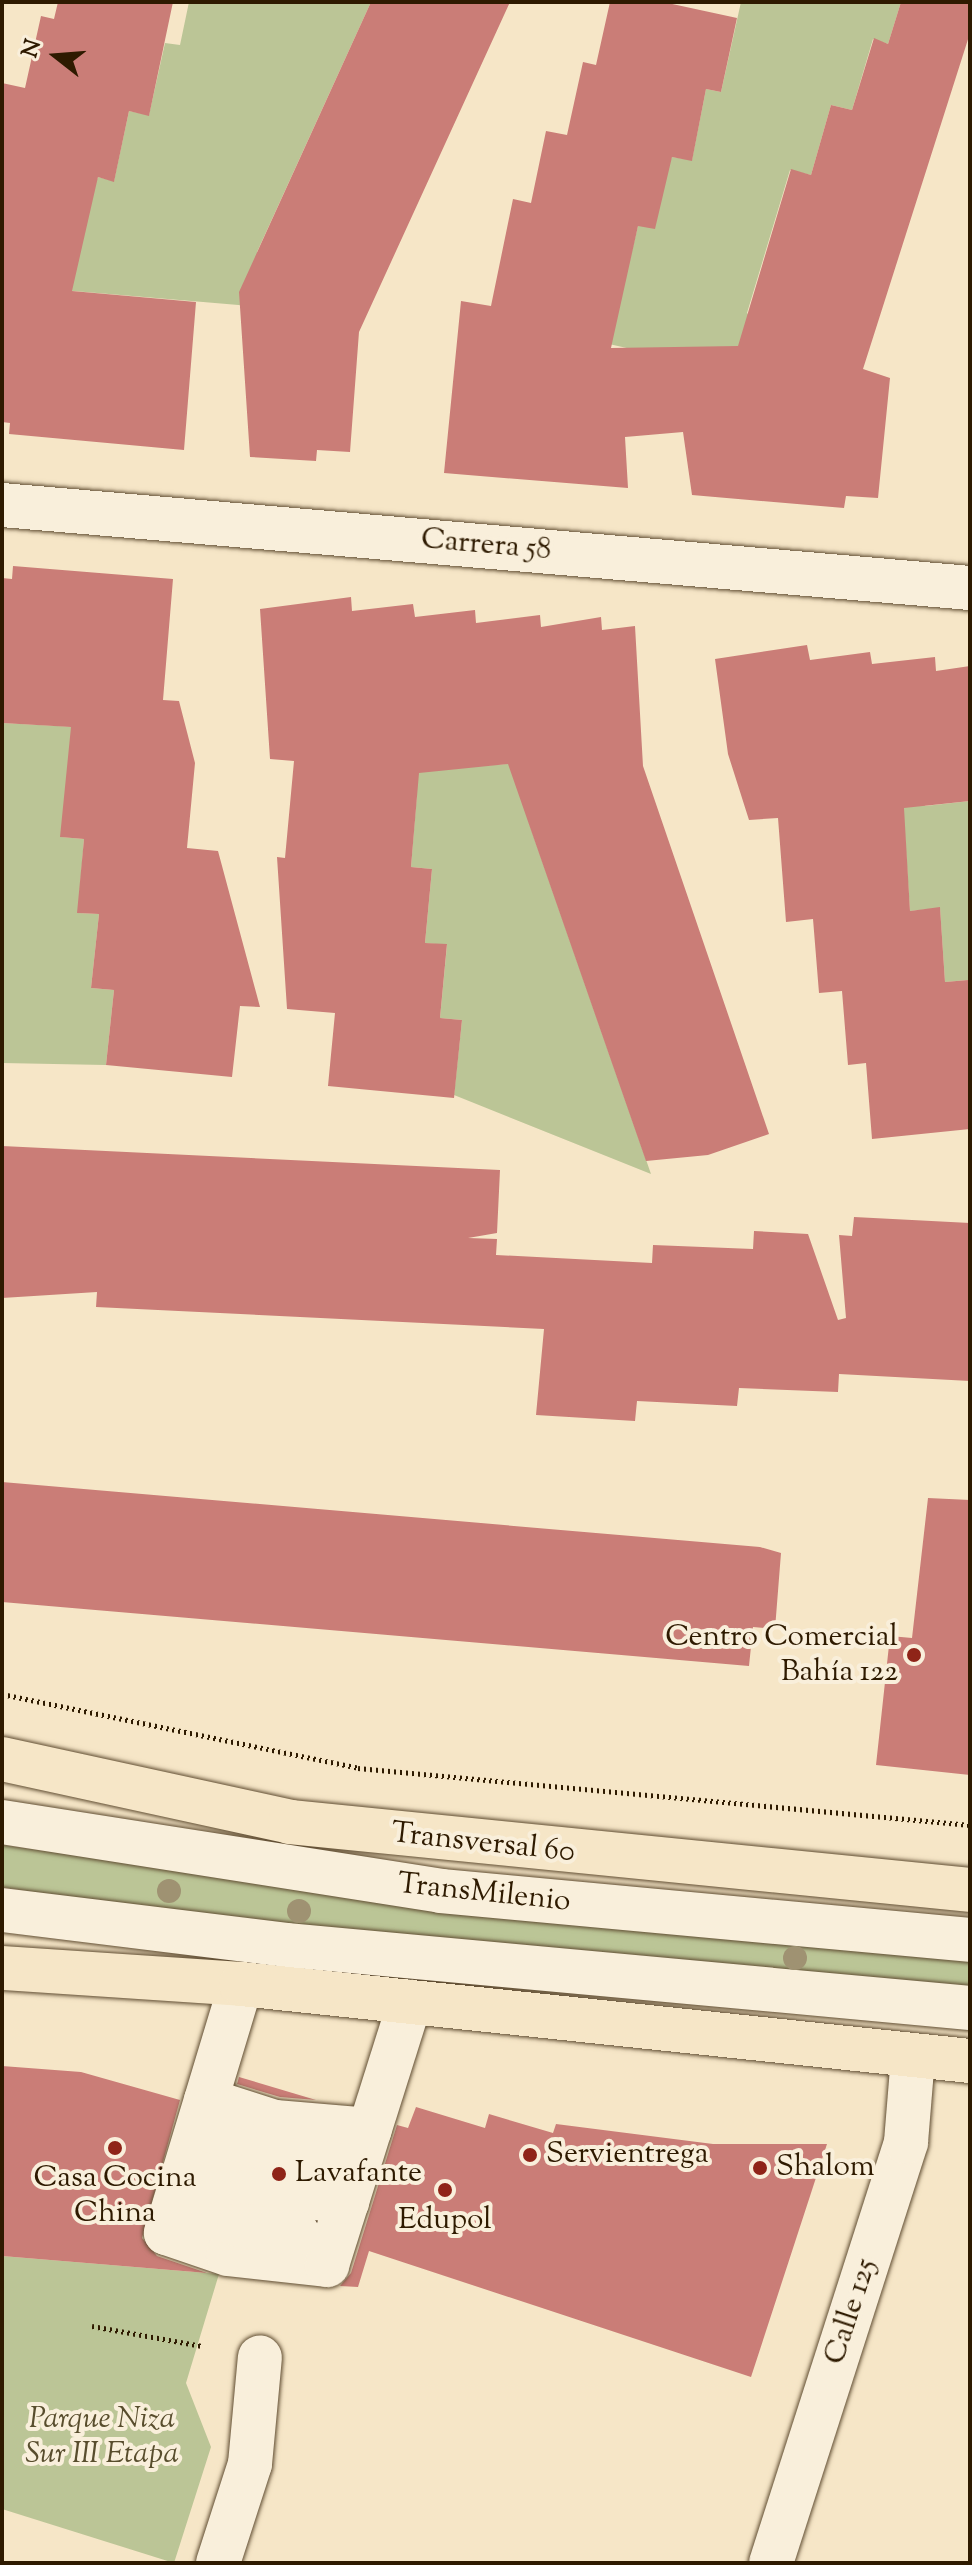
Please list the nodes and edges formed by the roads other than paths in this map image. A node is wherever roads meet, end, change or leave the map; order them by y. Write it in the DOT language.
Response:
graph roads {
  1 [pos="2,505"];
  2 [pos="970,588"];
  3 [pos="2,1759"];
  4 [pos="2,1822"];
  5 [pos="970,1890"];
  6 [pos="2,1910"];
  7 [pos="970,1940"];
  8 [pos="2,1968"];
  9 [pos="241,1984"];
  10 [pos="410,2002"];
  11 [pos="970,2008"];
  12 [pos="913,2056"];
  13 [pos="970,2061"];
  14 [pos="191,2152"];
  15 [pos="352,2185"];
  16 [pos="260,2357"];
  17 [pos="218,2563"];
  18 [pos="771,2563"];
  1 -- 2 [label="street, Carrera 58"];
  3 -- 5 [label="main road, Transversal 60"];
  4 -- 7 [label="street, TransMilenio"];
  6 -- 11 [label="street"];
  8 -- 9 [label="main road"];
  9 -- 10 [label="main road"];
  9 -- 14 [label="street"];
  10 -- 12 [label="main road"];
  10 -- 15 [label="street"];
  12 -- 13 [label="main road"];
  12 -- 18 [label="street, Calle 125"];
  14 -- 15 [label="street"];
  14 -- 15 [label="street"];
  14 -- 15 [label="street"];
  16 -- 17 [label="street"];
}
